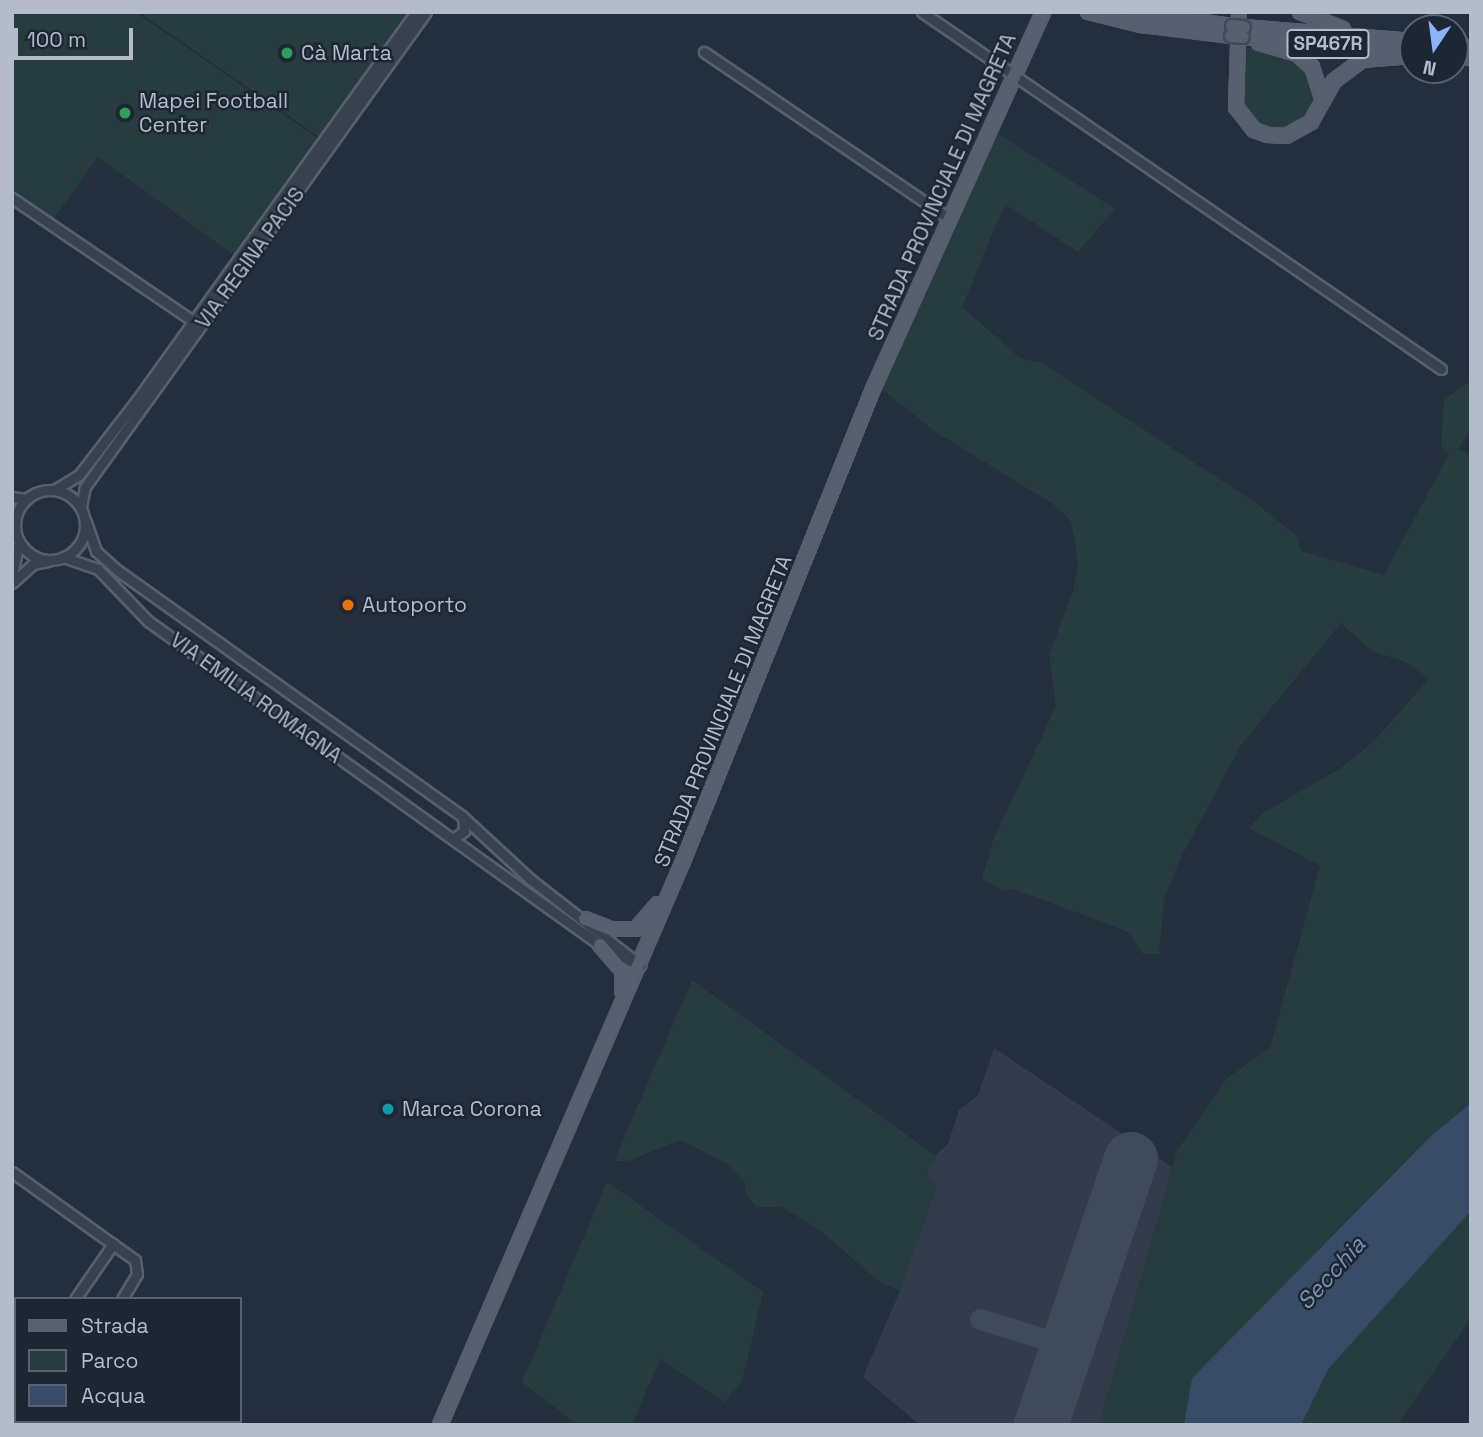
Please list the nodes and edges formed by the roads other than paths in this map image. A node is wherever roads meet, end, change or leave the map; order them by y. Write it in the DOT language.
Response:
graph roads {
  1 [pos="416,12"];
  2 [pos="426,12"];
  3 [pos="922,12"];
  4 [pos="1043,12"];
  5 [pos="1088,12"];
  6 [pos="1131,12"];
  7 [pos="1239,12"];
  8 [pos="1300,12"];
  9 [pos="1240,33"];
  10 [pos="1371,37"];
  11 [pos="1399,40"];
  12 [pos="1399,49"];
  13 [pos="704,52"];
  14 [pos="1399,57"];
  15 [pos="1012,75"];
  16 [pos="1323,100"];
  17 [pos="12,198"];
  18 [pos="948,218"];
  19 [pos="193,321"];
  20 [pos="1441,369"];
  21 [pos="54,490"];
  22 [pos="12,497"];
  23 [pos="26,499"];
  24 [pos="81,507"];
  25 [pos="14,518"];
  26 [pos="86,522"];
  27 [pos="19,540"];
  28 [pos="58,559"];
  29 [pos="12,575"];
  30 [pos="12,583"];
  31 [pos="462,816"];
  32 [pos="453,839"];
  33 [pos="684,859"];
  34 [pos="585,919"];
  35 [pos="600,945"];
  36 [pos="640,965"];
  37 [pos="603,1051"];
  38 [pos="12,1172"];
  39 [pos="114,1244"];
  40 [pos="76,1297"];
  41 [pos="123,1297"];
  42 [pos="440,1425"];
  1 -- 19 [label="street, VIA REGINA PACIS"];
  2 -- 24 [label="street, VIA REGINA PACIS"];
  3 -- 15 [label="street"];
  4 -- 15 [label="main road, STRADA PROVINCIALE DI MAGRETA"];
  5 -- 9 [label="main road, SP467R"];
  6 -- 9 [label="main road, SP467R"];
  7 -- 16 [label="main road"];
  8 -- 10 [label="main road"];
  9 -- 10 [label="main road, SP467R"];
  9 -- 12 [label="main road, SP467R"];
  9 -- 16 [label="main road"];
  10 -- 11 [label="main road, SP467R"];
  13 -- 18 [label="street"];
  14 -- 16 [label="main road"];
  15 -- 18 [label="main road, STRADA PROVINCIALE DI MAGRETA"];
  15 -- 20 [label="street"];
  17 -- 19 [label="street"];
  18 -- 33 [label="main road, STRADA PROVINCIALE DI MAGRETA"];
  19 -- 21 [label="street, VIA REGINA PACIS"];
  21 -- 23 [label="street"];
  21 -- 24 [label="street"];
  22 -- 23 [label="street"];
  23 -- 25 [label="street"];
  24 -- 26 [label="street, VIA EMILIA ROMAGNA"];
  25 -- 27 [label="street"];
  26 -- 28 [label="street"];
  26 -- 31 [label="street, VIA EMILIA ROMAGNA"];
  27 -- 28 [label="street, VIA EMILIA ROMAGNA"];
  27 -- 29 [label="street"];
  28 -- 30 [label="street"];
  28 -- 32 [label="street, VIA EMILIA ROMAGNA"];
  31 -- 32 [label="street"];
  31 -- 34 [label="street, VIA EMILIA ROMAGNA"];
  32 -- 35 [label="street, VIA EMILIA ROMAGNA"];
  33 -- 34 [label="main road"];
  33 -- 36 [label="main road, STRADA PROVINCIALE DI MAGRETA"];
  34 -- 36 [label="street, VIA EMILIA ROMAGNA"];
  35 -- 36 [label="street, VIA EMILIA ROMAGNA"];
  35 -- 37 [label="main road"];
  36 -- 37 [label="main road, STRADA PROVINCIALE DI MAGRETA"];
  37 -- 42 [label="main road, STRADA PROVINCIALE DI MAGRETA"];
  38 -- 39 [label="street"];
  39 -- 40 [label="street"];
  39 -- 41 [label="street"];
}
